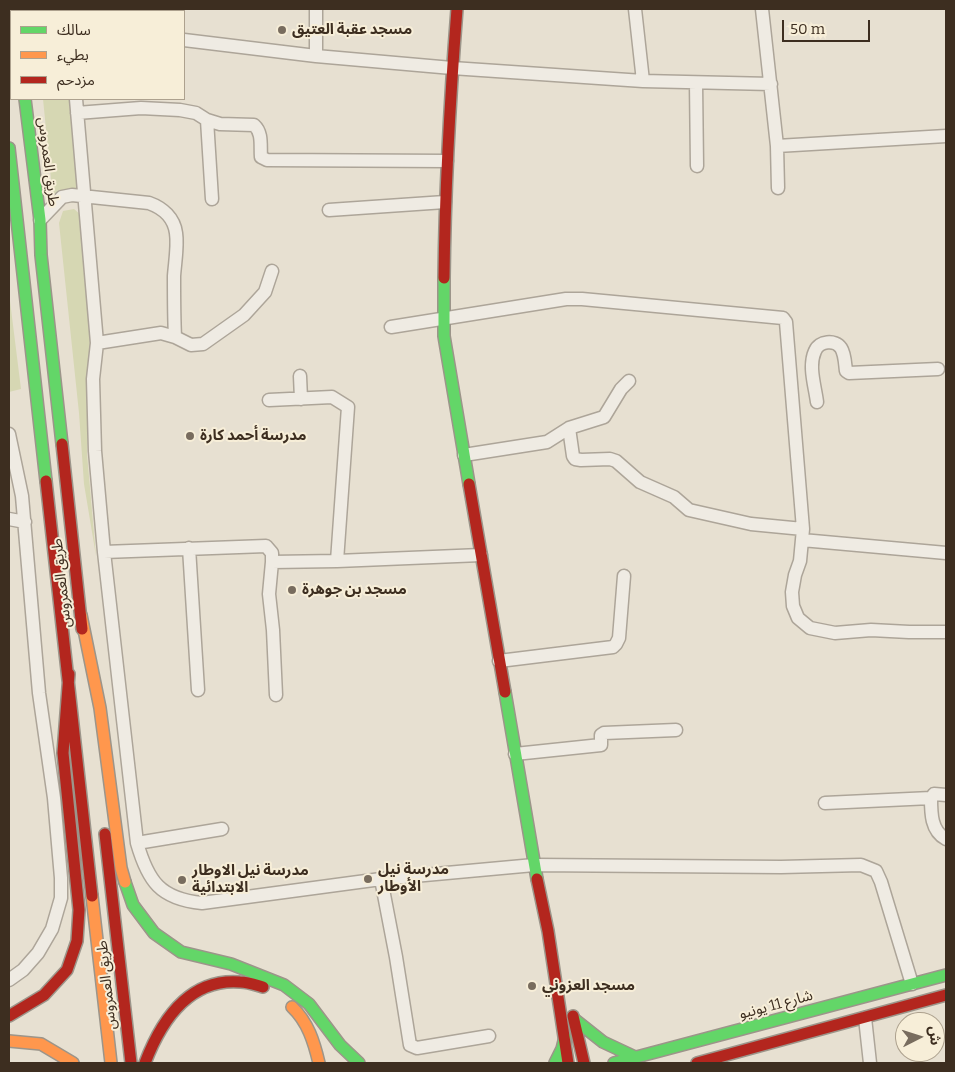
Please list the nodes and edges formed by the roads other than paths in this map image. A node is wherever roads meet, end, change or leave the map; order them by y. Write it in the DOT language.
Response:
graph roads {
  1 [pos="316,9"];
  2 [pos="456,9"];
  3 [pos="635,9"];
  4 [pos="762,9"];
  5 [pos="185,40"];
  6 [pos="316,56"];
  7 [pos="452,68"];
  8 [pos="643,81"];
  9 [pos="696,83"];
  10 [pos="771,84"];
  11 [pos="25,100"];
  12 [pos="76,100"];
  13 [pos="77,113"];
  14 [pos="207,120"];
  15 [pos="946,136"];
  16 [pos="777,146"];
  17 [pos="9,148"];
  18 [pos="447,160"];
  19 [pos="697,166"];
  20 [pos="778,188"];
  21 [pos="84,196"];
  22 [pos="212,199"];
  23 [pos="445,202"];
  24 [pos="12,210"];
  25 [pos="329,210"];
  26 [pos="40,220"];
  27 [pos="272,271"];
  28 [pos="444,318"];
  29 [pos="391,327"];
  30 [pos="175,338"];
  31 [pos="96,343"];
  32 [pos="938,370"];
  33 [pos="300,376"];
  34 [pos="814,380"];
  35 [pos="629,381"];
  36 [pos="791,386"];
  37 [pos="301,398"];
  38 [pos="269,400"];
  39 [pos="817,402"];
  40 [pos="569,428"];
  41 [pos="9,434"];
  42 [pos="464,455"];
  43 [pos="9,519"];
  44 [pos="24,522"];
  45 [pos="802,534"];
  46 [pos="189,548"];
  47 [pos="104,552"];
  48 [pos="946,553"];
  49 [pos="481,555"];
  50 [pos="337,561"];
  51 [pos="272,562"];
  52 [pos="624,576"];
  53 [pos="81,615"];
  54 [pos="946,632"];
  55 [pos="499,661"];
  56 [pos="69,674"];
  57 [pos="198,690"];
  58 [pos="276,695"];
  59 [pos="676,730"];
  60 [pos="516,754"];
  61 [pos="946,795"];
  62 [pos="931,798"];
  63 [pos="825,803"];
  64 [pos="222,829"];
  65 [pos="946,839"];
  66 [pos="137,843"];
  67 [pos="534,865"];
  68 [pos="381,879"];
  69 [pos="548,932"];
  70 [pos="946,975"];
  71 [pos="9,980"];
  72 [pos="912,984"];
  73 [pos="946,995"];
  74 [pos="9,1016"];
  75 [pos="865,1018"];
  76 [pos="574,1019"];
  77 [pos="489,1036"];
  78 [pos="565,1037"];
  79 [pos="9,1041"];
  80 [pos="635,1058"];
  81 [pos="727,1059"];
  82 [pos="73,1063"];
  83 [pos="112,1063"];
  84 [pos="131,1063"];
  85 [pos="145,1063"];
  86 [pos="319,1063"];
  87 [pos="359,1063"];
  88 [pos="554,1063"];
  89 [pos="568,1063"];
  90 [pos="584,1063"];
  91 [pos="614,1063"];
  92 [pos="697,1063"];
  93 [pos="870,1063"];
  1 -- 6 [label="street"];
  2 -- 7 [label="main road"];
  3 -- 8 [label="street"];
  4 -- 10 [label="street"];
  5 -- 6 [label="street"];
  6 -- 7 [label="street"];
  7 -- 8 [label="street"];
  7 -- 18 [label="main road"];
  8 -- 9 [label="street"];
  9 -- 10 [label="street"];
  9 -- 19 [label="street"];
  10 -- 16 [label="street"];
  11 -- 26 [label="main road, طريق العمروس"];
  12 -- 13 [label="street"];
  13 -- 14 [label="street"];
  13 -- 21 [label="street"];
  14 -- 18 [label="street"];
  14 -- 22 [label="street"];
  15 -- 16 [label="street"];
  16 -- 20 [label="street"];
  17 -- 24 [label="main road, طريق العمروس"];
  18 -- 23 [label="main road"];
  21 -- 26 [label="street"];
  21 -- 30 [label="street"];
  21 -- 31 [label="street"];
  23 -- 25 [label="street"];
  23 -- 28 [label="main road"];
  24 -- 56 [label="main road, طريق العمروس"];
  26 -- 53 [label="main road, طريق العمروس"];
  27 -- 30 [label="street"];
  28 -- 29 [label="street"];
  28 -- 36 [label="street"];
  28 -- 42 [label="main road"];
  30 -- 31 [label="street"];
  31 -- 47 [label="street"];
  32 -- 34 [label="street"];
  33 -- 37 [label="street"];
  34 -- 36 [label="street"];
  34 -- 39 [label="street"];
  35 -- 40 [label="street"];
  36 -- 45 [label="street"];
  37 -- 38 [label="street"];
  37 -- 50 [label="street"];
  40 -- 42 [label="street"];
  40 -- 45 [label="street"];
  41 -- 44 [label="street"];
  42 -- 49 [label="main road"];
  43 -- 44 [label="street"];
  44 -- 71 [label="street"];
  45 -- 48 [label="street"];
  45 -- 54 [label="street"];
  46 -- 47 [label="street"];
  46 -- 51 [label="street"];
  46 -- 57 [label="street"];
  47 -- 66 [label="street"];
  49 -- 50 [label="street"];
  49 -- 55 [label="main road"];
  50 -- 51 [label="street"];
  51 -- 58 [label="street"];
  52 -- 55 [label="street"];
  53 -- 84 [label="main road, طريق العمروس"];
  53 -- 87 [label="main road"];
  55 -- 60 [label="main road"];
  56 -- 74 [label="main road"];
  56 -- 83 [label="main road, طريق العمروس"];
  59 -- 60 [label="street"];
  60 -- 67 [label="main road"];
  61 -- 62 [label="street"];
  62 -- 63 [label="street"];
  62 -- 65 [label="street"];
  64 -- 66 [label="street"];
  66 -- 68 [label="street"];
  67 -- 68 [label="street"];
  67 -- 69 [label="main road"];
  67 -- 72 [label="street"];
  68 -- 77 [label="street"];
  69 -- 76 [label="main road"];
  69 -- 78 [label="main road"];
  70 -- 72 [label="main road, شارع 11 يونيو"];
  72 -- 80 [label="main road, شارع 11 يونيو"];
  73 -- 75 [label="main road"];
  75 -- 81 [label="main road"];
  75 -- 93 [label="street"];
  76 -- 80 [label="main road"];
  76 -- 90 [label="main road"];
  78 -- 88 [label="main road"];
  78 -- 89 [label="main road"];
  79 -- 82 [label="main road"];
  80 -- 91 [label="main road, شارع 11 يونيو"];
  81 -- 92 [label="main road"];
  85 -- 86 [label="main road"];
}
